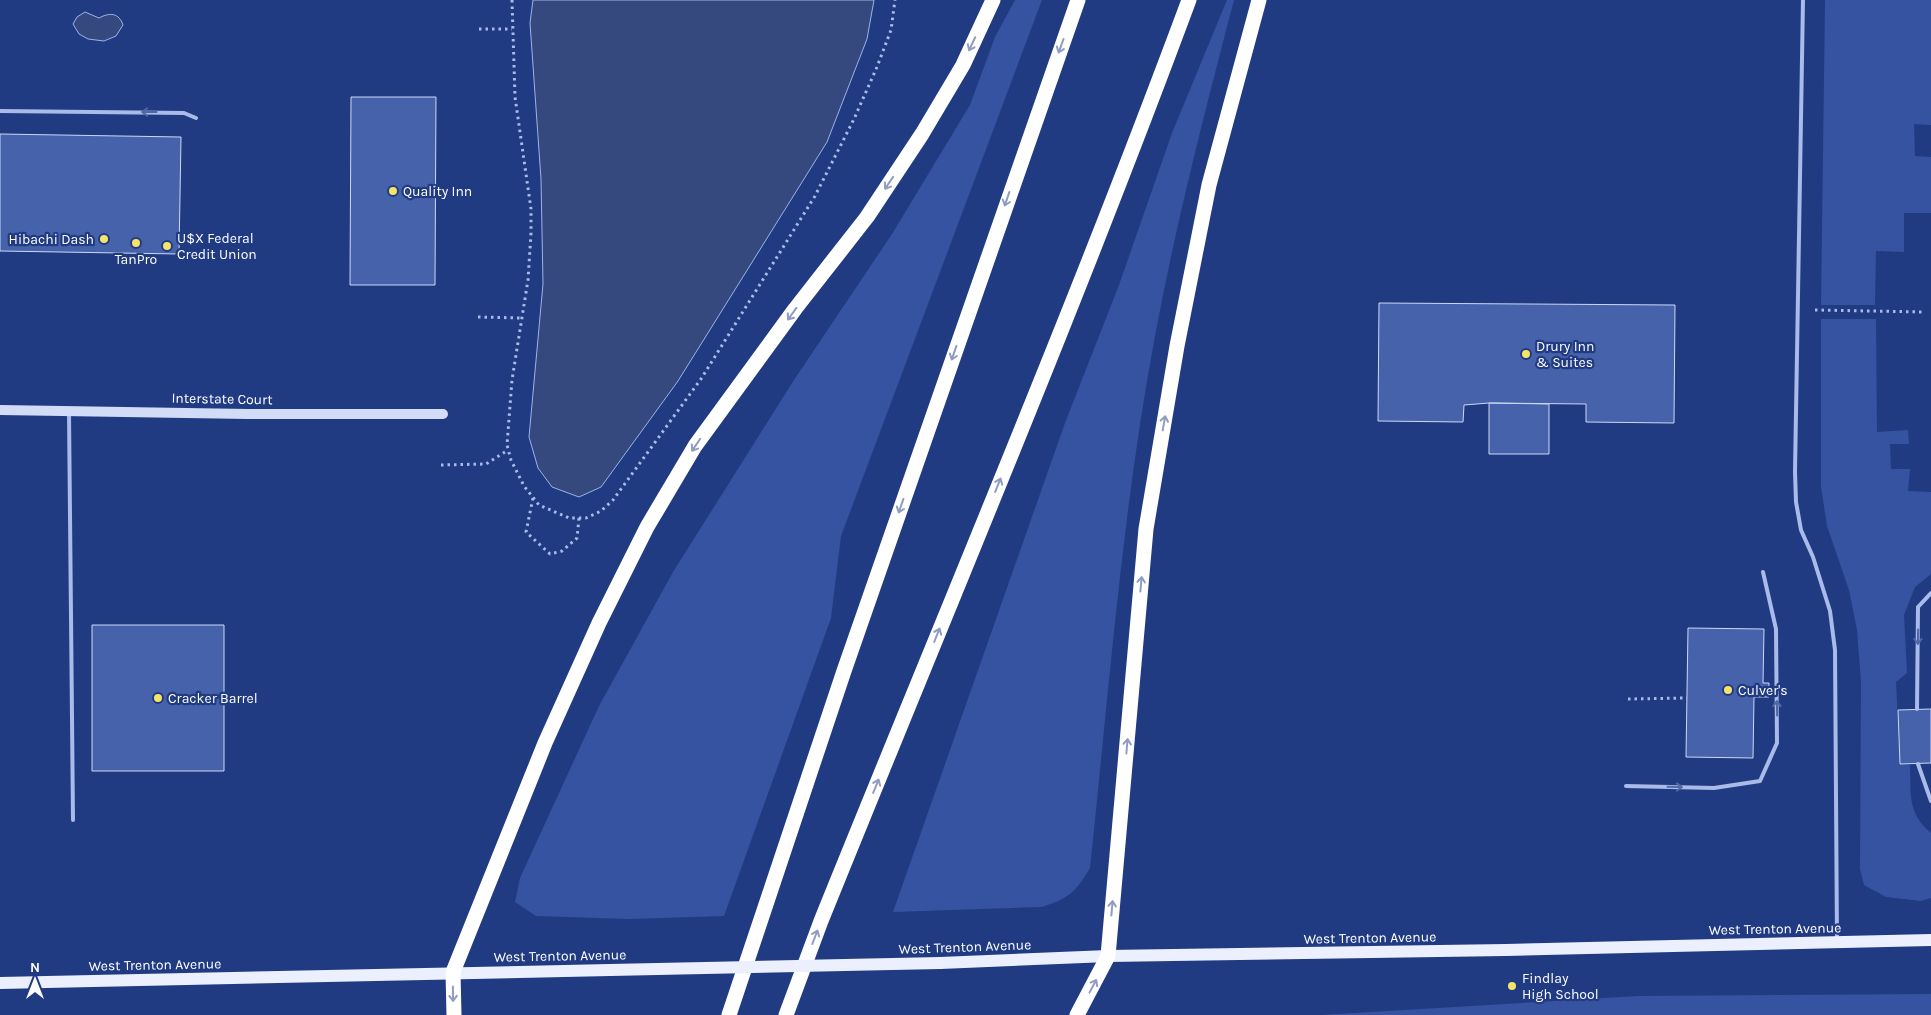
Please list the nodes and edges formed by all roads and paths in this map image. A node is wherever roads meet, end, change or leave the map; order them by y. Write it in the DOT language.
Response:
graph roads {
  1 [pos="512,0"];
  2 [pos="895,0"];
  3 [pos="993,0"];
  4 [pos="1078,0"];
  5 [pos="1189,0"];
  6 [pos="1259,0"];
  7 [pos="1802,0"];
  8 [pos="479,29"];
  9 [pos="512,29"];
  10 [pos="0,111"];
  11 [pos="196,118"];
  12 [pos="1830,312"];
  13 [pos="1924,312"];
  14 [pos="478,317"];
  15 [pos="522,318"];
  16 [pos="0,410"];
  17 [pos="69,411"];
  18 [pos="443,414"];
  19 [pos="508,450"];
  20 [pos="441,465"];
  21 [pos="533,497"];
  22 [pos="580,518"];
  23 [pos="1763,572"];
  24 [pos="1931,593"];
  25 [pos="1687,698"];
  26 [pos="1628,699"];
  27 [pos="1917,709"];
  28 [pos="1918,764"];
  29 [pos="1626,786"];
  30 [pos="1931,801"];
  31 [pos="73,820"];
  32 [pos="1931,940"];
  33 [pos="1837,942"];
  34 [pos="1108,956"];
  35 [pos="453,972"];
  36 [pos="0,984"];
  37 [pos="454,1015"];
  38 [pos="730,1015"];
  39 [pos="786,1015"];
  40 [pos="1078,1015"];
  1 -- 9 [label="path"];
  2 -- 22 [label="path"];
  3 -- 35 [label="highway, one-way"];
  4 -- 38 [label="highway, one-way"];
  39 -- 5 [label="highway, one-way"];
  34 -- 6 [label="highway, one-way"];
  7 -- 33 [label="lane"];
  8 -- 9 [label="path"];
  9 -- 15 [label="path"];
  11 -- 10 [label="lane, one-way"];
  12 -- 13 [label="path"];
  14 -- 15 [label="path"];
  15 -- 19 [label="path"];
  16 -- 17 [label="street, Interstate Court"];
  17 -- 18 [label="street, Interstate Court"];
  17 -- 31 [label="lane"];
  19 -- 20 [label="path"];
  19 -- 21 [label="path"];
  21 -- 22 [label="path"];
  21 -- 22 [label="path"];
  29 -- 23 [label="lane, one-way"];
  24 -- 27 [label="lane, one-way"];
  25 -- 26 [label="path"];
  28 -- 30 [label="lane"];
  32 -- 33 [label="main road, West Trenton Avenue"];
  33 -- 34 [label="main road, West Trenton Avenue"];
  34 -- 35 [label="main road, West Trenton Avenue, bridge"];
  40 -- 34 [label="highway, one-way"];
  35 -- 36 [label="main road, West Trenton Avenue"];
  35 -- 37 [label="highway, one-way"];
}
